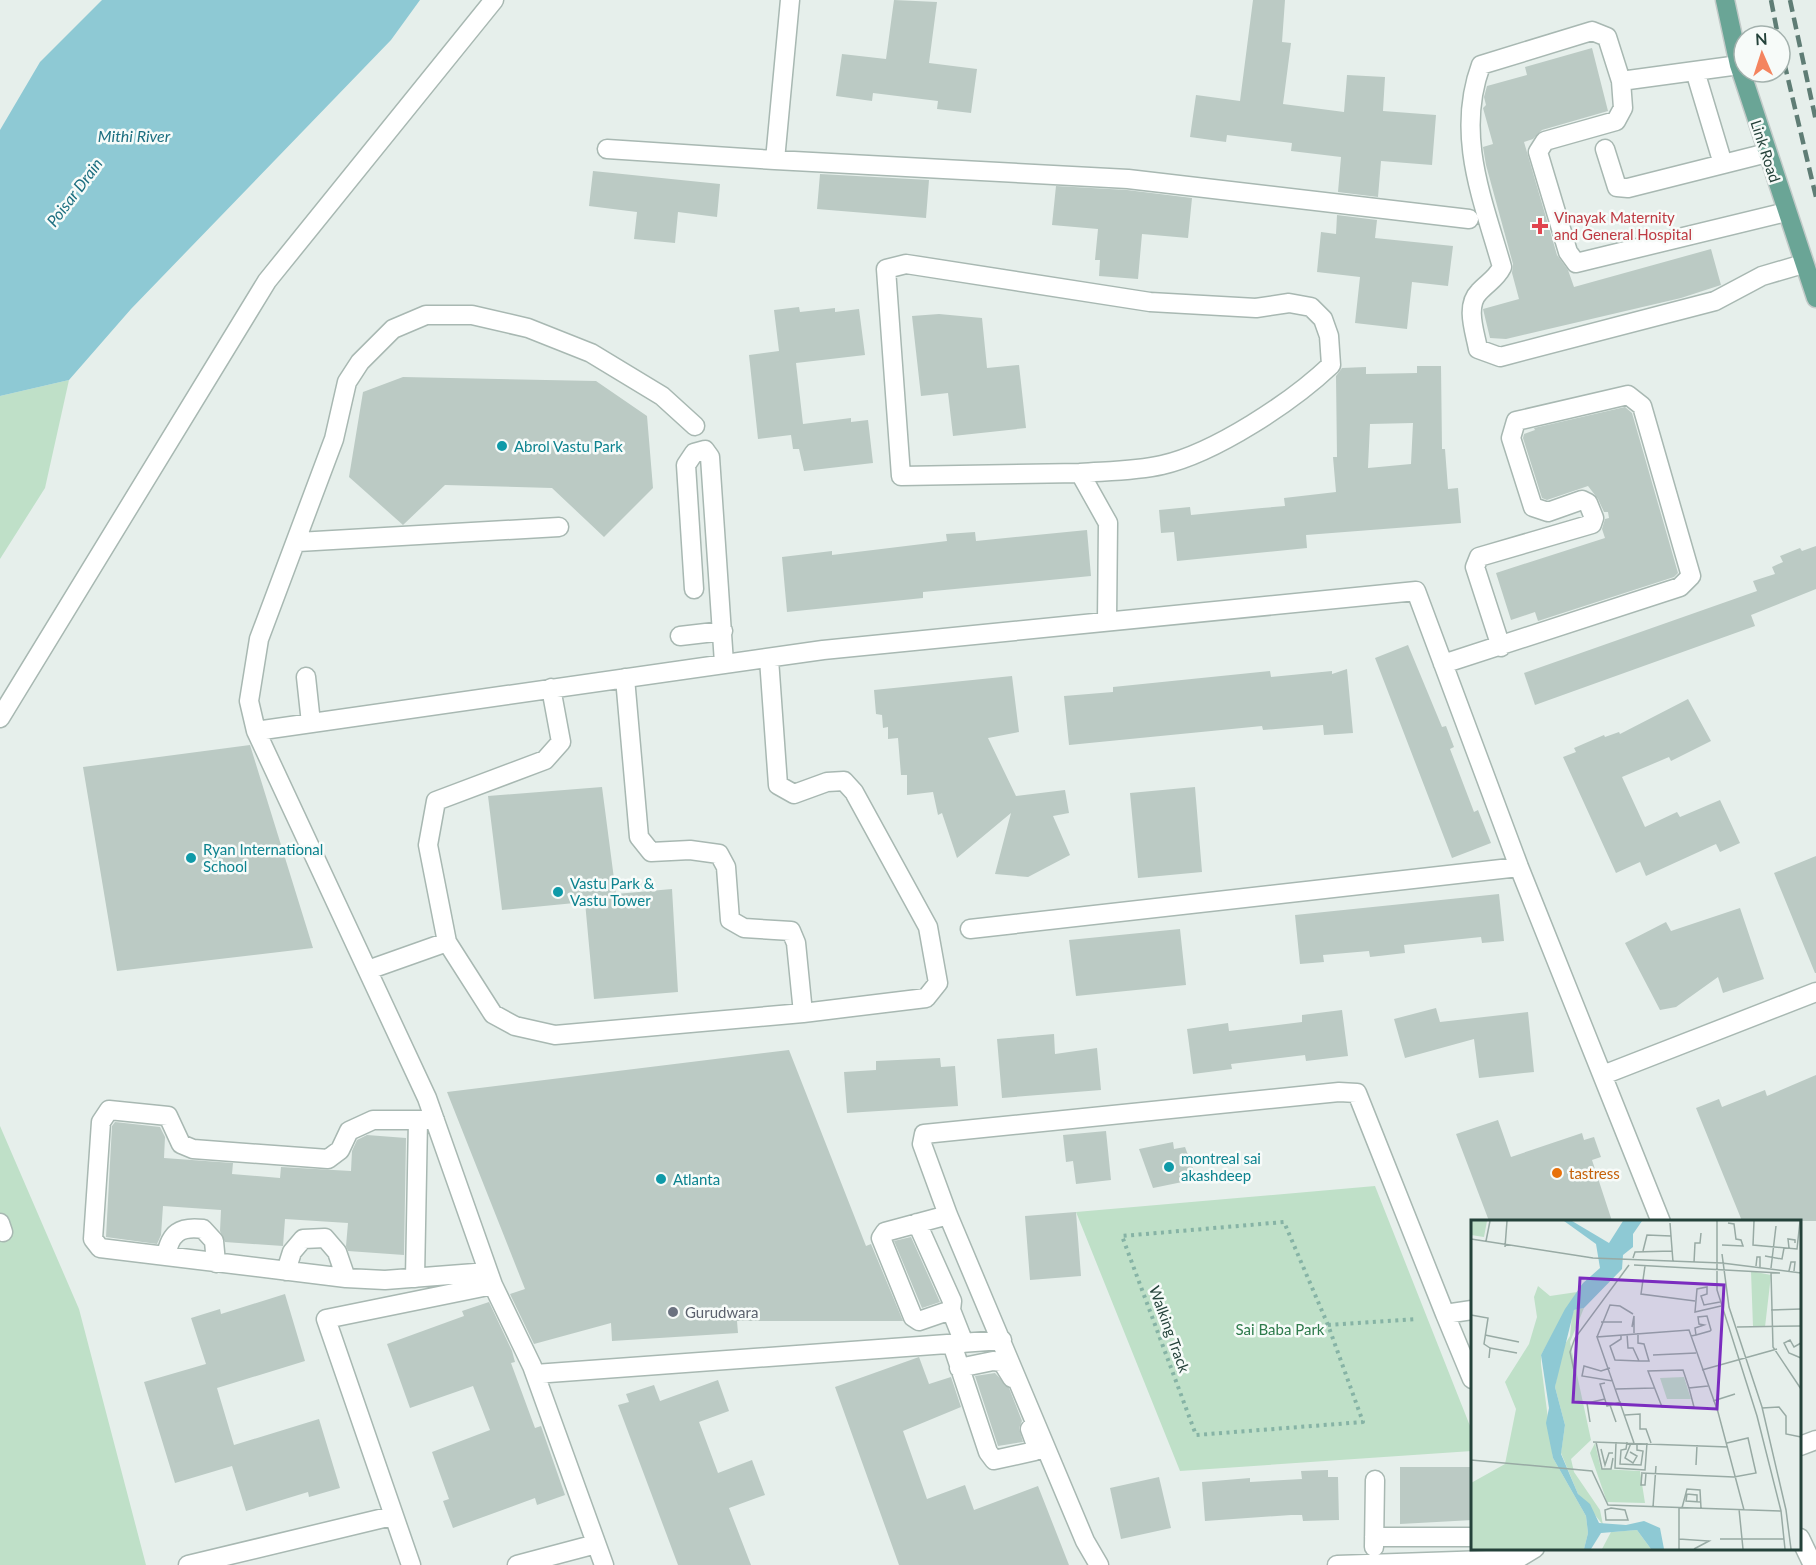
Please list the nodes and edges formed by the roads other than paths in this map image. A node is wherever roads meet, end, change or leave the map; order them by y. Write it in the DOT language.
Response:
graph roads {
  1 [pos="494,0"];
  2 [pos="790,0"];
  3 [pos="1725,0"];
  4 [pos="1732,32"];
  5 [pos="1732,66"];
  6 [pos="1695,71"];
  7 [pos="1621,81"];
  8 [pos="1745,84"];
  9 [pos="607,149"];
  10 [pos="1605,149"];
  11 [pos="1767,153"];
  12 [pos="775,160"];
  13 [pos="1723,164"];
  14 [pos="1786,212"];
  15 [pos="1469,219"];
  16 [pos="1803,264"];
  17 [pos="1816,298"];
  18 [pos="695,426"];
  19 [pos="1080,473"];
  20 [pos="559,527"];
  21 [pos="298,542"];
  22 [pos="694,589"];
  23 [pos="1107,620"];
  24 [pos="723,631"];
  25 [pos="1501,647"];
  26 [pos="769,659"];
  27 [pos="724,663"];
  28 [pos="1443,664"];
  29 [pos="683,669"];
  30 [pos="306,677"];
  31 [pos="625,678"];
  32 [pos="551,688"];
  33 [pos="0,718"];
  34 [pos="311,723"];
  35 [pos="256,731"];
  36 [pos="1519,867"];
  37 [pos="970,929"];
  38 [pos="447,942"];
  39 [pos="368,970"];
  40 [pos="1816,992"];
  41 [pos="803,1012"];
  42 [pos="1603,1075"];
  43 [pos="427,1120"];
  44 [pos="948,1215"];
  45 [pos="1661,1220"];
  46 [pos="916,1223"];
  47 [pos="166,1256"];
  48 [pos="216,1263"];
  49 [pos="286,1271"];
  50 [pos="346,1278"];
  51 [pos="415,1278"];
  52 [pos="491,1279"];
  53 [pos="978,1283"];
  54 [pos="950,1301"];
  55 [pos="1471,1310"];
  56 [pos="1445,1314"];
  57 [pos="1002,1340"];
  58 [pos="958,1343"];
  59 [pos="959,1368"];
  60 [pos="535,1374"];
  61 [pos="1471,1374"];
  62 [pos="1025,1403"];
  63 [pos="1816,1440"];
  64 [pos="1801,1446"];
  65 [pos="1375,1480"];
  66 [pos="392,1516"];
  67 [pos="1374,1537"];
  68 [pos="1471,1537"];
  69 [pos="1801,1540"];
  70 [pos="596,1544"];
  71 [pos="1532,1550"];
  72 [pos="1504,1554"];
  73 [pos="1373,1564"];
  74 [pos="188,1565"];
  75 [pos="411,1565"];
  76 [pos="517,1565"];
  77 [pos="604,1565"];
  78 [pos="1099,1565"];
  79 [pos="1337,1565"];
  80 [pos="1813,1565"];
  1 -- 33 [label="street"];
  2 -- 12 [label="street"];
  3 -- 4 [label="main road, Link Road"];
  5 -- 6 [label="street"];
  6 -- 7 [label="street"];
  6 -- 13 [label="street"];
  7 -- 14 [label="street"];
  7 -- 16 [label="street"];
  8 -- 11 [label="main road, Link Road"];
  9 -- 12 [label="street"];
  10 -- 13 [label="street"];
  11 -- 13 [label="street"];
  11 -- 14 [label="main road, Link Road"];
  12 -- 15 [label="street"];
  14 -- 16 [label="main road, Link Road"];
  16 -- 17 [label="main road, Link Road"];
  18 -- 21 [label="street"];
  19 -- 19 [label="street"];
  19 -- 23 [label="street"];
  20 -- 21 [label="street"];
  21 -- 35 [label="street"];
  22 -- 24 [label="street"];
  23 -- 26 [label="street"];
  23 -- 28 [label="street"];
  24 -- 27 [label="street"];
  24 -- 29 [label="street"];
  25 -- 25 [label="street"];
  25 -- 28 [label="street"];
  26 -- 27 [label="street"];
  26 -- 41 [label="street"];
  27 -- 29 [label="street"];
  28 -- 36 [label="street"];
  29 -- 31 [label="street"];
  30 -- 34 [label="street"];
  31 -- 32 [label="street"];
  31 -- 41 [label="street"];
  32 -- 34 [label="street"];
  32 -- 38 [label="street"];
  34 -- 35 [label="street"];
  35 -- 39 [label="street"];
  36 -- 37 [label="street"];
  36 -- 42 [label="street"];
  38 -- 39 [label="street"];
  38 -- 41 [label="street"];
  39 -- 43 [label="street"];
  40 -- 42 [label="street"];
  42 -- 45 [label="street"];
  43 -- 47 [label="street"];
  43 -- 51 [label="street"];
  43 -- 52 [label="street"];
  44 -- 46 [label="street"];
  44 -- 53 [label="street"];
  44 -- 56 [label="street"];
  46 -- 54 [label="street"];
  46 -- 54 [label="street"];
  47 -- 48 [label="street"];
  47 -- 48 [label="street"];
  48 -- 49 [label="street"];
  49 -- 50 [label="street"];
  49 -- 50 [label="street"];
  50 -- 51 [label="street"];
  51 -- 52 [label="street"];
  52 -- 60 [label="street"];
  52 -- 66 [label="street"];
  53 -- 54 [label="street"];
  53 -- 57 [label="street"];
  54 -- 58 [label="street"];
  55 -- 56 [label="street"];
  56 -- 61 [label="street"];
  57 -- 58 [label="street"];
  57 -- 62 [label="street"];
  58 -- 59 [label="street"];
  58 -- 60 [label="street"];
  59 -- 62 [label="street"];
  59 -- 62 [label="street"];
  60 -- 70 [label="street"];
  62 -- 78 [label="street"];
  63 -- 64 [label="street"];
  65 -- 67 [label="street"];
  66 -- 74 [label="street"];
  66 -- 75 [label="street"];
  67 -- 68 [label="street"];
  67 -- 73 [label="street"];
  69 -- 80 [label="street"];
  70 -- 76 [label="street"];
  70 -- 77 [label="street"];
  71 -- 72 [label="street"];
  72 -- 73 [label="street"];
  73 -- 79 [label="street"];
}
